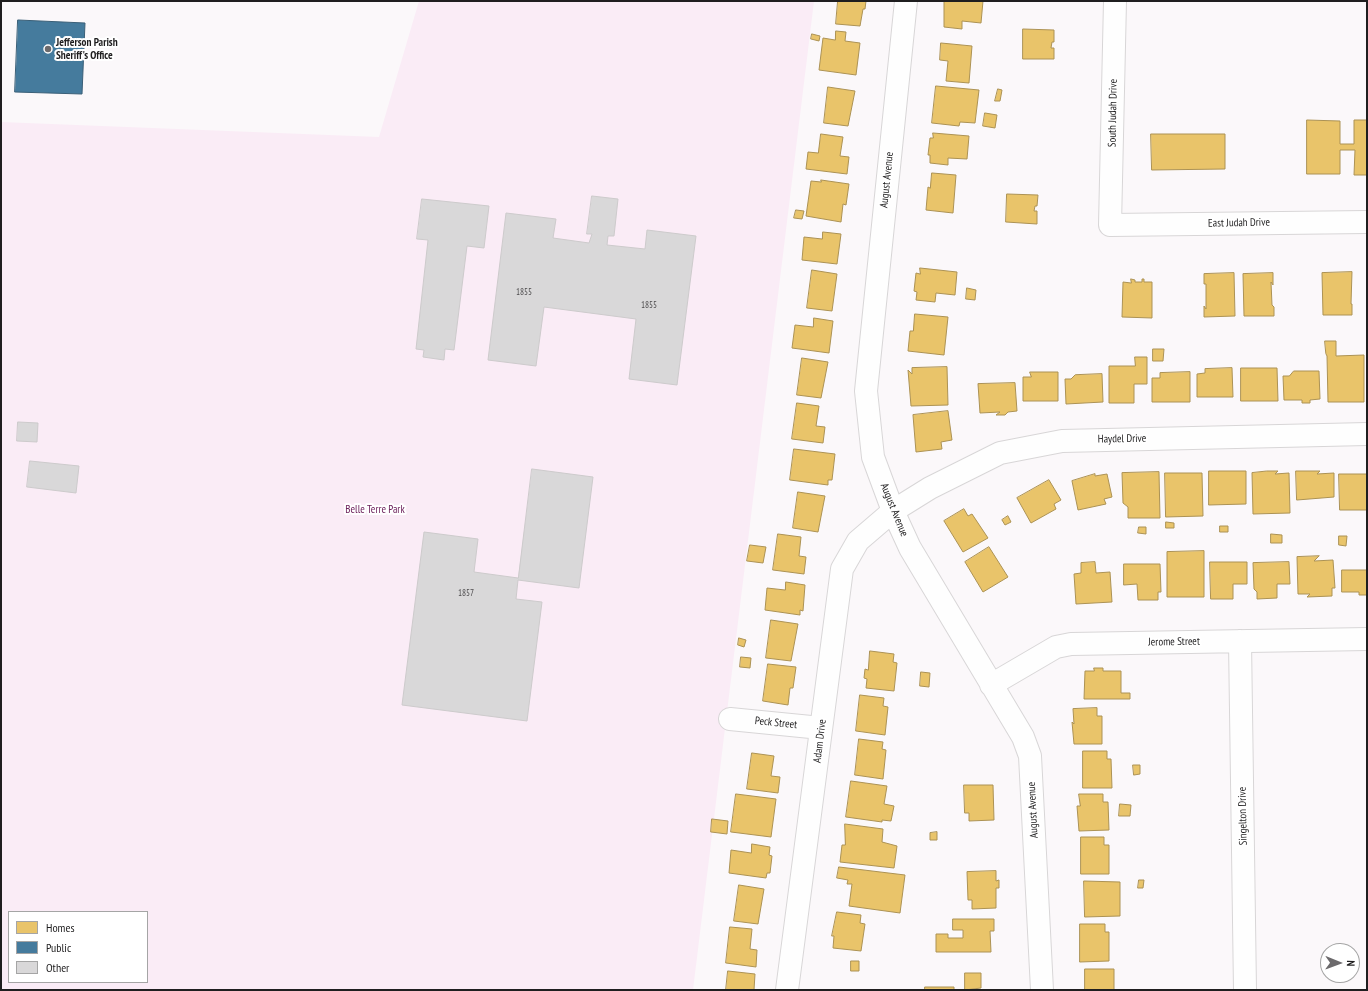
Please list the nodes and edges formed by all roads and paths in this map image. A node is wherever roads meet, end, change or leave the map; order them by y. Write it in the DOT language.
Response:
graph roads {
  1 [pos="906,1"];
  2 [pos="1115,1"];
  3 [pos="1367,222"];
  4 [pos="1110,225"];
  5 [pos="1367,434"];
  6 [pos="893,511"];
  7 [pos="1367,639"];
  8 [pos="1240,641"];
  9 [pos="991,685"];
  10 [pos="730,719"];
  11 [pos="821,728"];
  12 [pos="787,990"];
  13 [pos="1042,990"];
  14 [pos="1245,990"];
  1 -- 6 [label="street, August Avenue"];
  2 -- 4 [label="street, South Judah Drive"];
  3 -- 4 [label="street, East Judah Drive"];
  5 -- 6 [label="street, Haydel Drive"];
  6 -- 9 [label="street, August Avenue"];
  6 -- 11 [label="street, Adam Drive"];
  7 -- 8 [label="street, Jerome Street"];
  8 -- 9 [label="street, Jerome Street"];
  8 -- 14 [label="street, Singelton Drive"];
  9 -- 13 [label="street, August Avenue"];
  10 -- 11 [label="street, Peck Street"];
  11 -- 12 [label="street, Adam Drive"];
}
